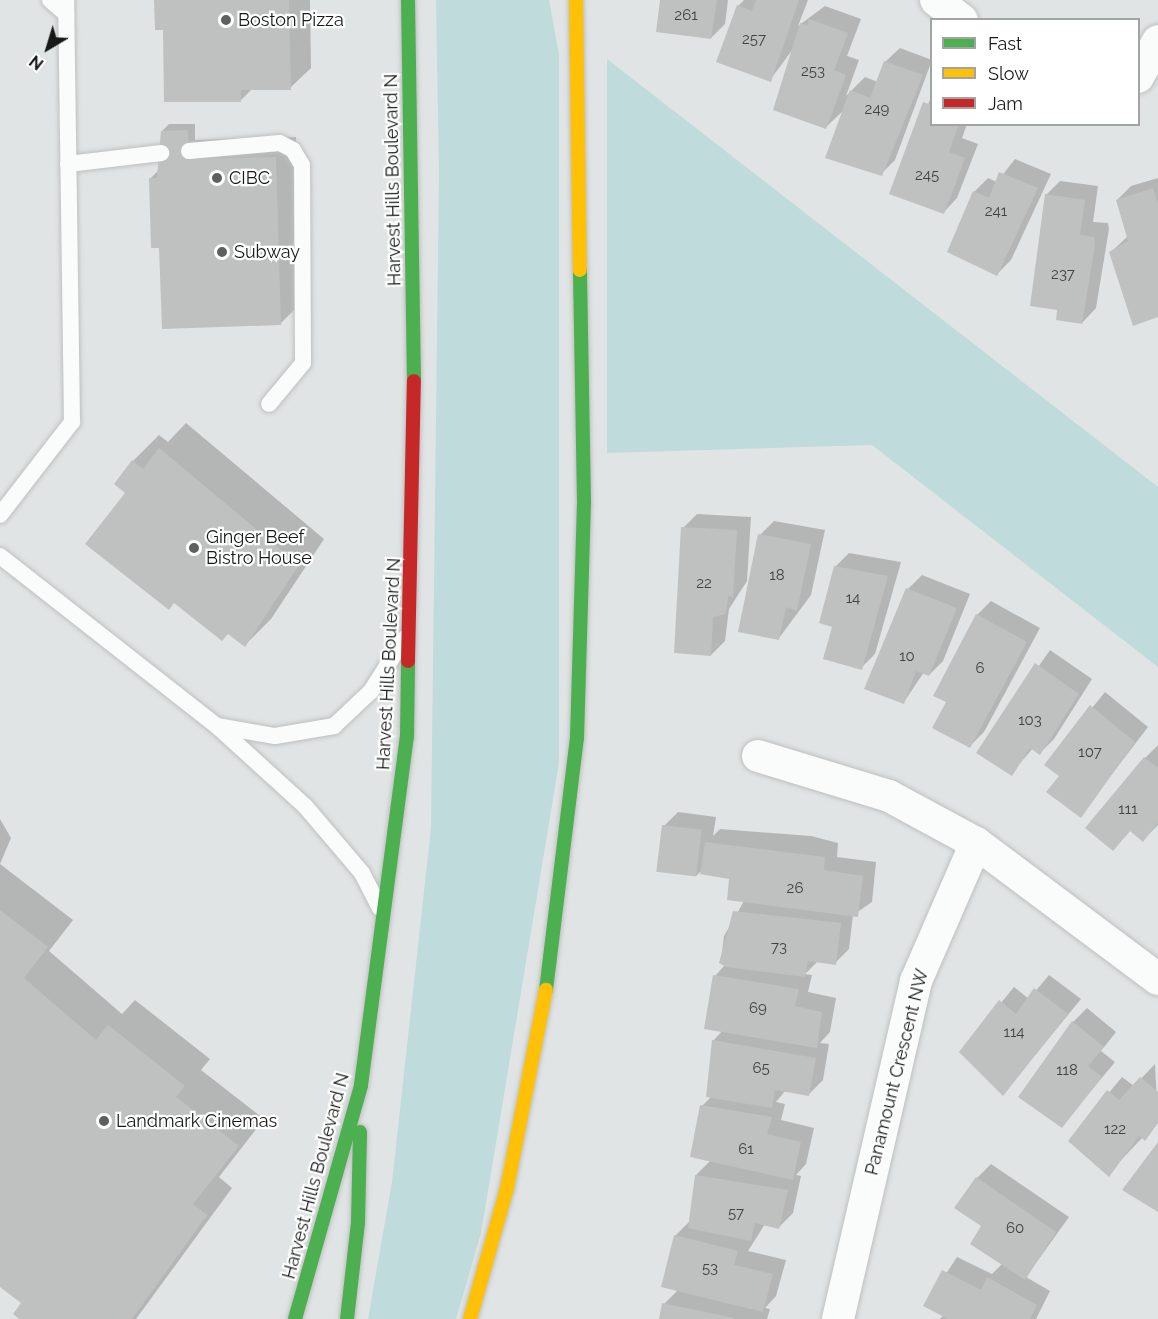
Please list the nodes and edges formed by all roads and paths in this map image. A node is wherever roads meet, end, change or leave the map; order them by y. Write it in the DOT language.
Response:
graph roads {
  1 [pos="50,0"];
  2 [pos="408,0"];
  3 [pos="569,0"];
  4 [pos="576,0"];
  5 [pos="936,0"];
  6 [pos="66,7"];
  7 [pos="960,18"];
  8 [pos="576,34"];
  9 [pos="1158,41"];
  10 [pos="1140,73"];
  11 [pos="189,150"];
  12 [pos="161,153"];
  13 [pos="68,164"];
  14 [pos="269,404"];
  15 [pos="0,515"];
  16 [pos="0,556"];
  17 [pos="413,625"];
  18 [pos="217,726"];
  19 [pos="758,756"];
  20 [pos="976,843"];
  21 [pos="384,914"];
  22 [pos="1158,979"];
  23 [pos="361,1085"];
  24 [pos="295,1319"];
  25 [pos="347,1319"];
  26 [pos="470,1319"];
  27 [pos="838,1319"];
  1 -- 6 [label="lane"];
  2 -- 17 [label="main road, Harvest Hills Boulevard N"];
  3 -- 8 [label="main road"];
  4 -- 8 [label="main road"];
  5 -- 7 [label="street"];
  6 -- 13 [label="lane"];
  8 -- 26 [label="main road"];
  9 -- 10 [label="street"];
  11 -- 14 [label="lane"];
  12 -- 13 [label="lane"];
  13 -- 15 [label="lane"];
  16 -- 18 [label="lane"];
  17 -- 18 [label="lane"];
  17 -- 21 [label="main road, Harvest Hills Boulevard N"];
  18 -- 21 [label="lane"];
  19 -- 20 [label="street"];
  20 -- 22 [label="street"];
  20 -- 27 [label="street, Panamount Crescent NW"];
  21 -- 23 [label="main road, Harvest Hills Boulevard N"];
  23 -- 24 [label="main road, Harvest Hills Boulevard N"];
  23 -- 25 [label="main road"];
}
